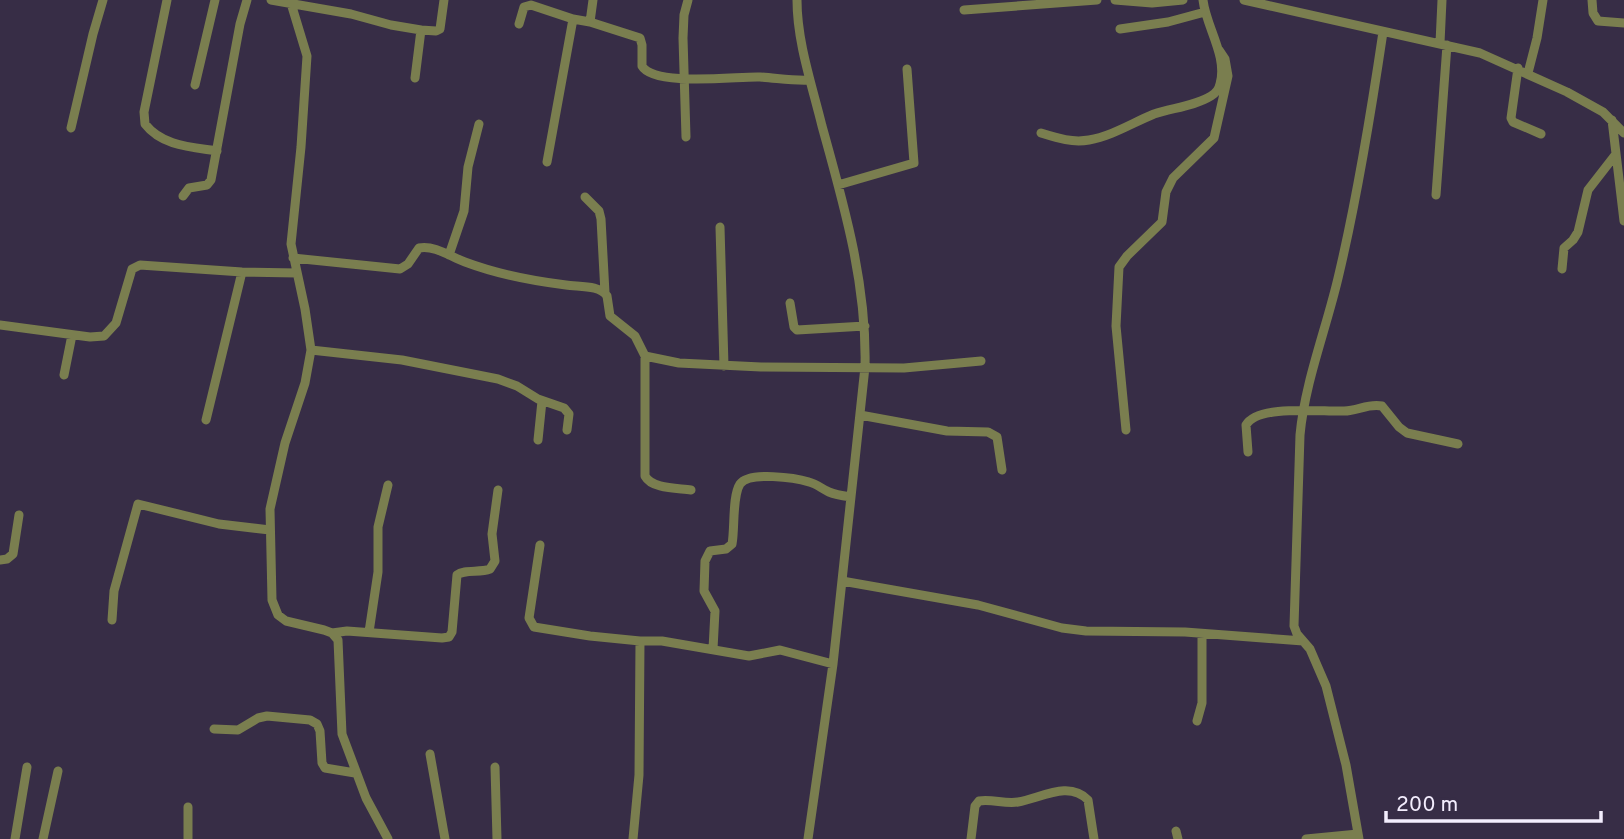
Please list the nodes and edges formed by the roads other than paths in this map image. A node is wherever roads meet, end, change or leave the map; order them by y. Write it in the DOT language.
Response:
graph roads {
  1 [pos="103,0"];
  2 [pos="167,0"];
  3 [pos="215,0"];
  4 [pos="247,0"];
  5 [pos="271,0"];
  6 [pos="444,0"];
  7 [pos="593,0"];
  8 [pos="688,0"];
  9 [pos="797,0"];
  10 [pos="1097,0"];
  11 [pos="1115,0"];
  12 [pos="1184,0"];
  13 [pos="1203,0"];
  14 [pos="1244,0"];
  15 [pos="1442,0"];
  16 [pos="1543,0"];
  17 [pos="1592,0"];
  18 [pos="290,2"];
  19 [pos="964,10"];
  20 [pos="1205,12"];
  21 [pos="573,19"];
  22 [pos="590,22"];
  23 [pos="1624,23"];
  24 [pos="519,24"];
  25 [pos="1120,29"];
  26 [pos="422,30"];
  27 [pos="1383,32"];
  28 [pos="1443,44"];
  29 [pos="1219,50"];
  30 [pos="1518,68"];
  31 [pos="907,69"];
  32 [pos="1528,73"];
  33 [pos="415,78"];
  34 [pos="686,78"];
  35 [pos="810,80"];
  36 [pos="195,85"];
  37 [pos="1612,120"];
  38 [pos="479,124"];
  39 [pos="71,128"];
  40 [pos="1041,133"];
  41 [pos="1541,134"];
  42 [pos="1624,134"];
  43 [pos="686,137"];
  44 [pos="217,150"];
  45 [pos="1616,154"];
  46 [pos="547,162"];
  47 [pos="838,185"];
  48 [pos="183,195"];
  49 [pos="1436,195"];
  50 [pos="585,197"];
  51 [pos="1624,221"];
  52 [pos="720,227"];
  53 [pos="449,255"];
  54 [pos="293,258"];
  55 [pos="1562,269"];
  56 [pos="242,272"];
  57 [pos="298,273"];
  58 [pos="605,293"];
  59 [pos="790,303"];
  60 [pos="0,325"];
  61 [pos="865,326"];
  62 [pos="72,335"];
  63 [pos="311,350"];
  64 [pos="645,356"];
  65 [pos="981,361"];
  66 [pos="724,366"];
  67 [pos="865,367"];
  68 [pos="64,375"];
  69 [pos="542,401"];
  70 [pos="1304,411"];
  71 [pos="860,415"];
  72 [pos="206,420"];
  73 [pos="567,430"];
  74 [pos="1126,430"];
  75 [pos="538,440"];
  76 [pos="1458,444"];
  77 [pos="1248,453"];
  78 [pos="1002,470"];
  79 [pos="388,485"];
  80 [pos="498,490"];
  81 [pos="691,490"];
  82 [pos="851,497"];
  83 [pos="19,515"];
  84 [pos="270,530"];
  85 [pos="540,545"];
  86 [pos="0,560"];
  87 [pos="842,581"];
  88 [pos="112,620"];
  89 [pos="369,632"];
  90 [pos="332,633"];
  91 [pos="1202,634"];
  92 [pos="640,641"];
  93 [pos="1303,641"];
  94 [pos="713,649"];
  95 [pos="833,664"];
  96 [pos="1197,721"];
  97 [pos="215,729"];
  98 [pos="430,754"];
  99 [pos="27,767"];
  100 [pos="495,767"];
  101 [pos="58,771"];
  102 [pos="355,773"];
  103 [pos="188,807"];
  104 [pos="1358,837"];
  105 [pos="15,839"];
  106 [pos="43,839"];
  107 [pos="188,839"];
  108 [pos="388,839"];
  109 [pos="445,839"];
  110 [pos="497,839"];
  111 [pos="633,839"];
  112 [pos="808,839"];
  113 [pos="971,839"];
  114 [pos="1094,839"];
  115 [pos="1306,839"];
  1 -- 39 [label="street"];
  2 -- 44 [label="street"];
  3 -- 36 [label="street"];
  4 -- 44 [label="street"];
  5 -- 18 [label="street"];
  6 -- 26 [label="street"];
  7 -- 22 [label="street"];
  8 -- 34 [label="street"];
  9 -- 35 [label="street"];
  10 -- 19 [label="street"];
  11 -- 12 [label="street"];
  13 -- 20 [label="street"];
  14 -- 27 [label="street"];
  15 -- 28 [label="street"];
  16 -- 32 [label="street"];
  17 -- 23 [label="street"];
  18 -- 26 [label="street"];
  18 -- 54 [label="street"];
  20 -- 25 [label="street"];
  20 -- 29 [label="street"];
  21 -- 22 [label="street"];
  21 -- 24 [label="street"];
  21 -- 46 [label="street"];
  22 -- 34 [label="street"];
  26 -- 33 [label="street"];
  27 -- 28 [label="street"];
  27 -- 70 [label="street"];
  28 -- 30 [label="street"];
  28 -- 49 [label="street"];
  29 -- 40 [label="street"];
  29 -- 74 [label="street"];
  30 -- 32 [label="street"];
  30 -- 41 [label="street"];
  31 -- 47 [label="street"];
  32 -- 37 [label="street"];
  34 -- 35 [label="street"];
  34 -- 43 [label="street"];
  35 -- 47 [label="street"];
  37 -- 42 [label="street"];
  37 -- 45 [label="street"];
  38 -- 53 [label="street"];
  44 -- 48 [label="street"];
  45 -- 51 [label="street"];
  45 -- 55 [label="street"];
  47 -- 61 [label="street"];
  50 -- 58 [label="street"];
  52 -- 66 [label="street"];
  53 -- 54 [label="street"];
  53 -- 58 [label="street"];
  54 -- 57 [label="street"];
  56 -- 57 [label="street"];
  56 -- 62 [label="street"];
  56 -- 72 [label="street"];
  57 -- 63 [label="street"];
  58 -- 64 [label="street"];
  59 -- 61 [label="street"];
  60 -- 62 [label="street"];
  61 -- 67 [label="street"];
  62 -- 68 [label="street"];
  63 -- 69 [label="street"];
  63 -- 84 [label="street"];
  64 -- 66 [label="street"];
  64 -- 81 [label="street"];
  65 -- 67 [label="street"];
  66 -- 67 [label="street"];
  67 -- 71 [label="street"];
  69 -- 73 [label="street"];
  69 -- 75 [label="street"];
  70 -- 76 [label="street"];
  70 -- 77 [label="street"];
  70 -- 93 [label="street"];
  71 -- 78 [label="street"];
  71 -- 82 [label="street"];
  79 -- 89 [label="street"];
  80 -- 89 [label="street"];
  82 -- 87 [label="street"];
  82 -- 94 [label="street"];
  83 -- 86 [label="street"];
  84 -- 88 [label="street"];
  84 -- 90 [label="street"];
  85 -- 92 [label="street"];
  87 -- 91 [label="street"];
  87 -- 95 [label="street"];
  89 -- 90 [label="street"];
  90 -- 102 [label="street"];
  91 -- 93 [label="street"];
  91 -- 96 [label="street"];
  92 -- 94 [label="street"];
  92 -- 111 [label="street"];
  93 -- 104 [label="street"];
  94 -- 95 [label="street"];
  95 -- 112 [label="street"];
  97 -- 102 [label="street"];
  98 -- 109 [label="street"];
  99 -- 105 [label="street"];
  100 -- 110 [label="street"];
  101 -- 106 [label="street"];
  102 -- 108 [label="street"];
  103 -- 107 [label="street"];
  104 -- 115 [label="street"];
  113 -- 114 [label="street"];
}
